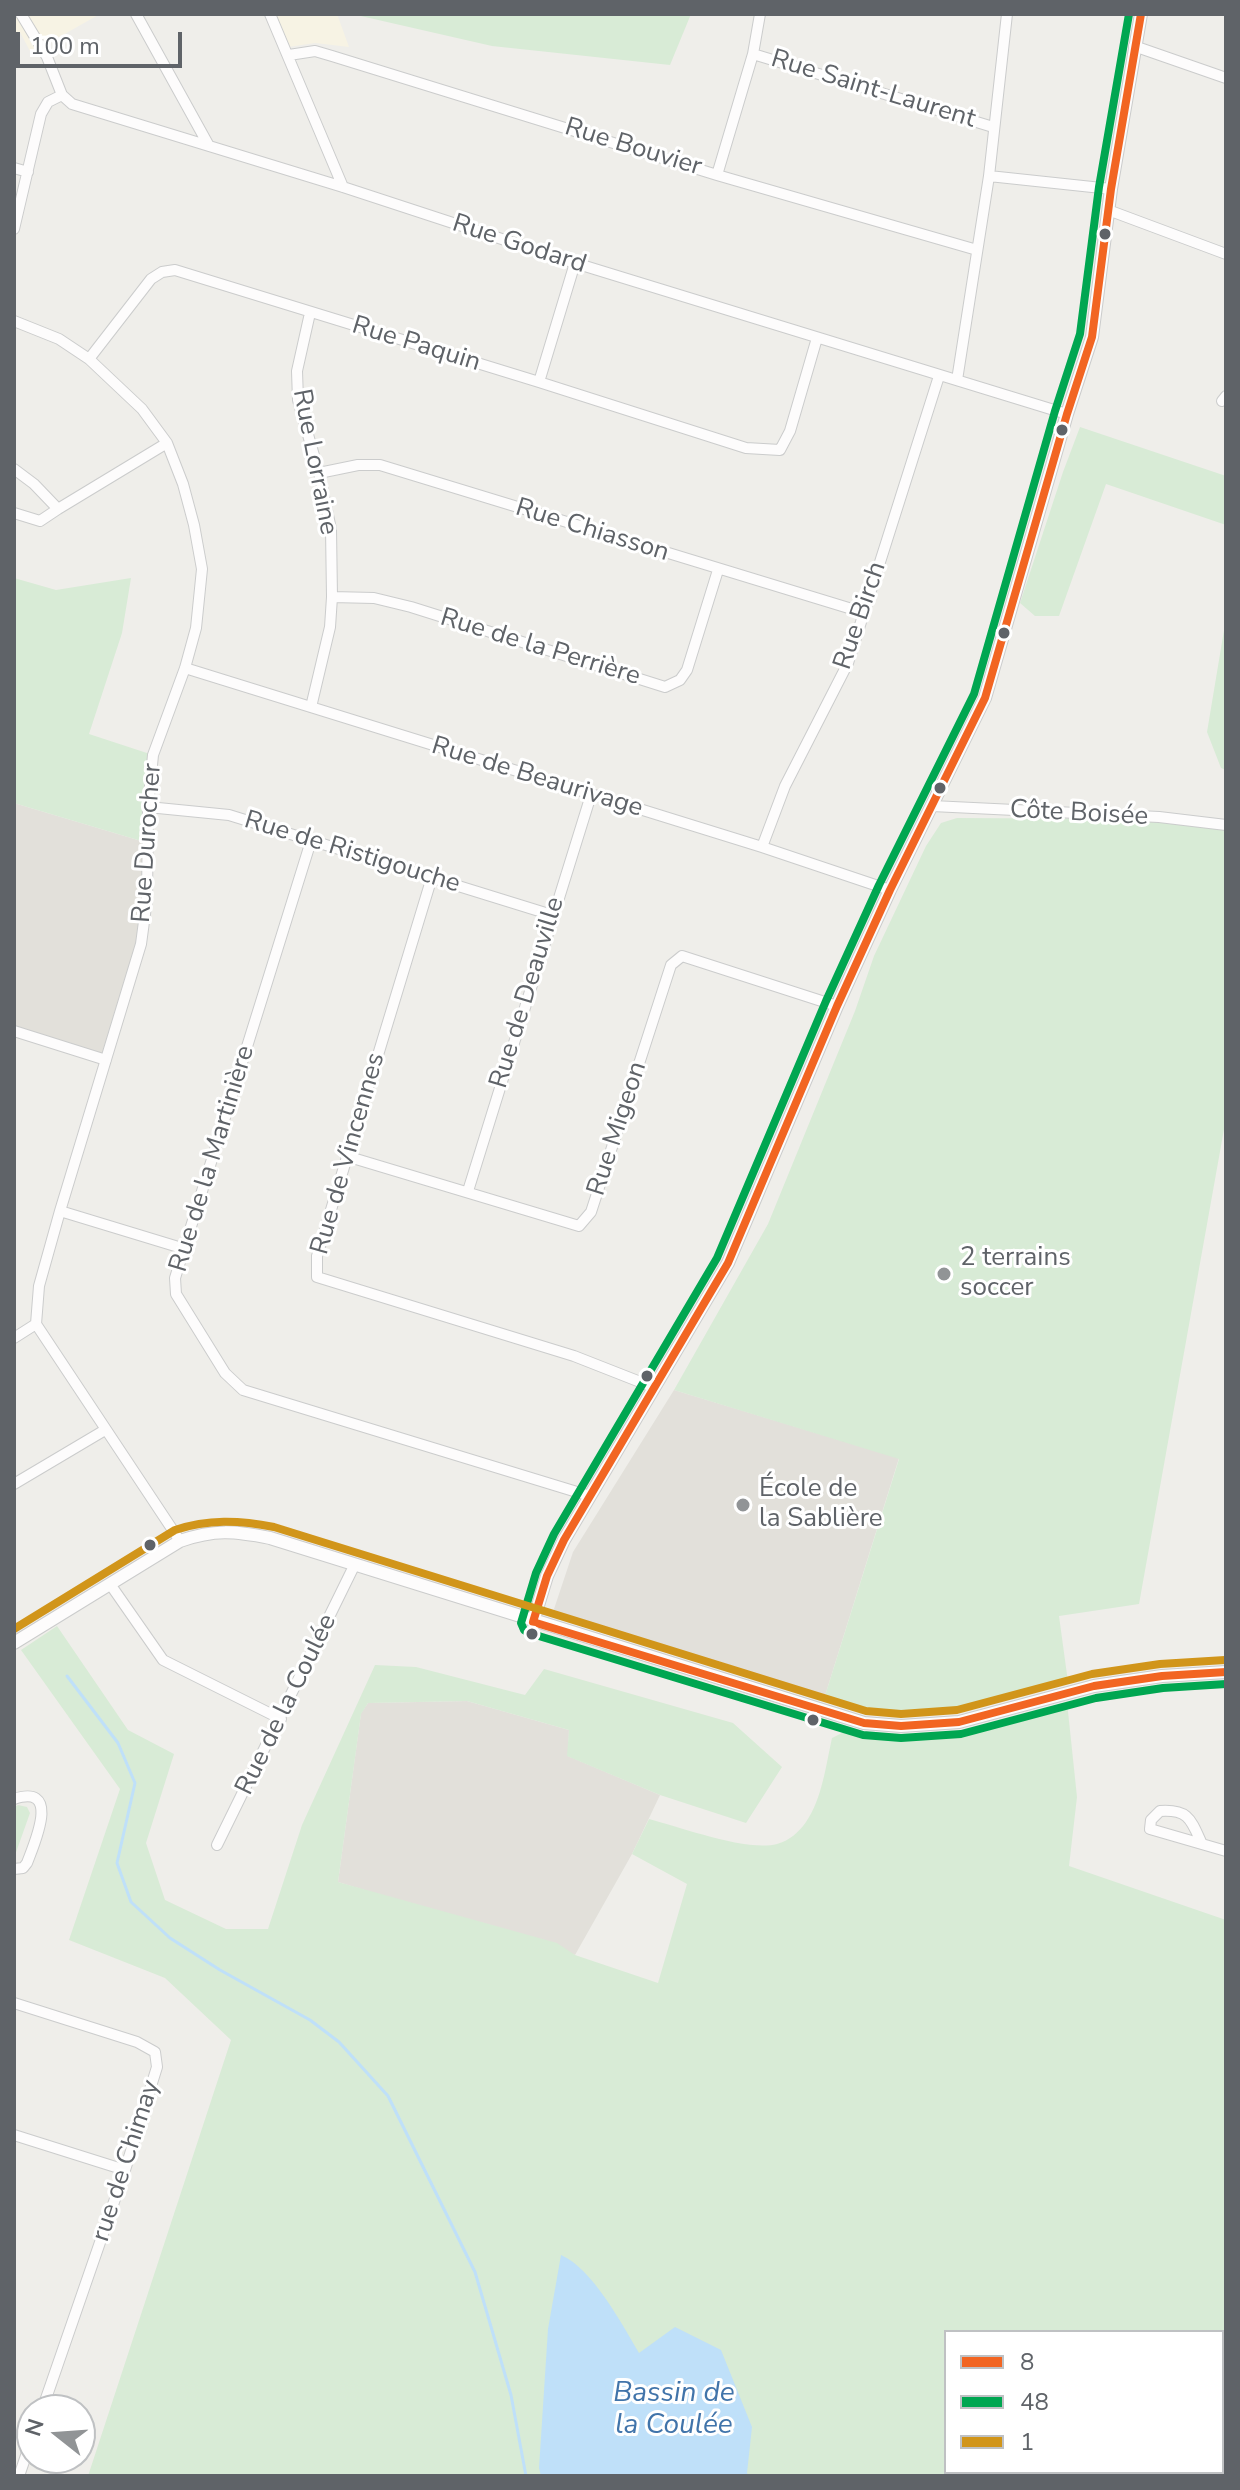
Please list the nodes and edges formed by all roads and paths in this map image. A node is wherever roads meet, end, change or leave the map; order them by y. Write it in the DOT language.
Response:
graph roads {
  1 [pos="21,14"];
  2 [pos="136,14"];
  3 [pos="270,14"];
  4 [pos="760,14"];
  5 [pos="1007,14"];
  6 [pos="1141,14"];
  7 [pos="1134,46"];
  8 [pos="753,54"];
  9 [pos="289,55"];
  10 [pos="1226,78"];
  11 [pos="62,95"];
  12 [pos="993,127"];
  13 [pos="209,146"];
  14 [pos="14,168"];
  15 [pos="28,172"];
  16 [pos="717,175"];
  17 [pos="989,176"];
  18 [pos="343,187"];
  19 [pos="1111,189"];
  20 [pos="1108,210"];
  21 [pos="14,229"];
  22 [pos="977,250"];
  23 [pos="1226,254"];
  24 [pos="575,263"];
  25 [pos="310,313"];
  26 [pos="14,321"];
  27 [pos="817,338"];
  28 [pos="89,359"];
  29 [pos="939,376"];
  30 [pos="957,380"];
  31 [pos="539,382"];
  32 [pos="1067,414"];
  33 [pos="167,443"];
  34 [pos="14,469"];
  35 [pos="319,473"];
  36 [pos="58,509"];
  37 [pos="14,513"];
  38 [pos="718,570"];
  39 [pos="332,597"];
  40 [pos="865,613"];
  41 [pos="185,668"];
  42 [pos="311,707"];
  43 [pos="591,795"];
  44 [pos="932,806"];
  45 [pos="148,807"];
  46 [pos="1226,825"];
  47 [pos="311,841"];
  48 [pos="762,847"];
  49 [pos="432,877"];
  50 [pos="890,890"];
  51 [pos="552,915"];
  52 [pos="837,1006"];
  53 [pos="14,1031"];
  54 [pos="106,1060"];
  55 [pos="346,1156"];
  56 [pos="468,1191"];
  57 [pos="60,1211"];
  58 [pos="185,1249"];
  59 [pos="36,1324"];
  60 [pos="14,1338"];
  61 [pos="653,1387"];
  62 [pos="105,1430"];
  63 [pos="14,1484"];
  64 [pos="590,1496"];
  65 [pos="180,1541"];
  66 [pos="355,1564"];
  67 [pos="110,1584"];
  68 [pos="533,1622"];
  69 [pos="14,1643"];
  70 [pos="1226,1672"];
  71 [pos="281,1719"];
  72 [pos="14,1799"];
  73 [pos="1202,1844"];
  74 [pos="217,1845"];
  75 [pos="1226,1851"];
  76 [pos="14,1869"];
  77 [pos="14,2003"];
  78 [pos="14,2135"];
  79 [pos="125,2170"];
  80 [pos="48,2394"];
  1 -- 11 [label="street"];
  2 -- 13 [label="street"];
  3 -- 9 [label="street"];
  4 -- 8 [label="street"];
  5 -- 12 [label="street"];
  6 -- 7 [label="street"];
  7 -- 10 [label="street"];
  7 -- 19 [label="street"];
  8 -- 12 [label="street, Rue Saint-Laurent"];
  8 -- 16 [label="street"];
  9 -- 16 [label="street, Rue Bouvier"];
  9 -- 18 [label="street"];
  11 -- 13 [label="street, Rue Godard"];
  11 -- 15 [label="street"];
  12 -- 17 [label="street"];
  13 -- 18 [label="street, Rue Godard"];
  14 -- 15 [label="street"];
  15 -- 21 [label="street"];
  16 -- 22 [label="street, Rue Bouvier"];
  17 -- 19 [label="street"];
  17 -- 22 [label="street"];
  18 -- 24 [label="street, Rue Godard"];
  19 -- 20 [label="street"];
  20 -- 23 [label="street"];
  20 -- 32 [label="street"];
  22 -- 30 [label="street"];
  24 -- 27 [label="street, Rue Godard"];
  24 -- 31 [label="street"];
  25 -- 28 [label="street, Rue Paquin"];
  25 -- 31 [label="street, Rue Paquin"];
  25 -- 35 [label="street, Rue Lorraine"];
  26 -- 28 [label="street, Rue Durocher"];
  27 -- 29 [label="street, Rue Godard"];
  27 -- 31 [label="street, Rue Paquin"];
  28 -- 33 [label="street, Rue Durocher"];
  29 -- 30 [label="street, Rue Godard"];
  29 -- 40 [label="street, Rue Birch"];
  30 -- 32 [label="street, Rue Godard"];
  32 -- 44 [label="street"];
  33 -- 36 [label="street"];
  33 -- 41 [label="street, Rue Durocher"];
  34 -- 36 [label="street"];
  35 -- 38 [label="street, Rue Chiasson"];
  35 -- 39 [label="street, Rue Lorraine"];
  36 -- 37 [label="street"];
  38 -- 39 [label="street, Rue de la Perrière"];
  38 -- 40 [label="street, Rue Chiasson"];
  39 -- 42 [label="street, Rue Lorraine"];
  40 -- 48 [label="street, Rue Birch"];
  41 -- 42 [label="street, Rue de Beaurivage"];
  41 -- 45 [label="street, Rue Durocher"];
  42 -- 43 [label="street, Rue de Beaurivage"];
  43 -- 48 [label="street, Rue de Beaurivage"];
  43 -- 51 [label="street, Rue de Deauville"];
  44 -- 46 [label="street, Côte Boisée"];
  44 -- 50 [label="street"];
  45 -- 47 [label="street, Rue de Ristigouche"];
  45 -- 54 [label="street, Rue Durocher"];
  47 -- 49 [label="street, Rue de Ristigouche"];
  47 -- 58 [label="street, Rue de la Martinière"];
  48 -- 50 [label="street, Rue de Beaurivage"];
  49 -- 51 [label="street, Rue de Ristigouche"];
  49 -- 55 [label="street, Rue de Vincennes"];
  50 -- 52 [label="street"];
  51 -- 56 [label="street, Rue de Deauville"];
  52 -- 56 [label="street, Rue Migeon"];
  52 -- 61 [label="street"];
  53 -- 54 [label="street"];
  54 -- 57 [label="street, Rue Durocher"];
  55 -- 56 [label="street, Rue Migeon"];
  55 -- 61 [label="street, Rue de Vincennes"];
  57 -- 58 [label="street"];
  57 -- 59 [label="street, Rue Durocher"];
  58 -- 64 [label="street, Rue de la Martinière"];
  59 -- 60 [label="street"];
  59 -- 62 [label="street"];
  61 -- 64 [label="street"];
  62 -- 63 [label="street"];
  62 -- 65 [label="street"];
  64 -- 68 [label="street"];
  65 -- 66 [label="street"];
  65 -- 67 [label="street"];
  66 -- 68 [label="street"];
  66 -- 71 [label="street, Rue de la Coulée"];
  67 -- 69 [label="street"];
  67 -- 71 [label="street"];
  68 -- 70 [label="street"];
  71 -- 74 [label="street, Rue de la Coulée"];
  72 -- 76 [label="street"];
  73 -- 73 [label="street"];
  73 -- 75 [label="street"];
  77 -- 79 [label="street, rue de Chimay"];
  78 -- 79 [label="street"];
  79 -- 80 [label="street, rue de Chimay"];
}
